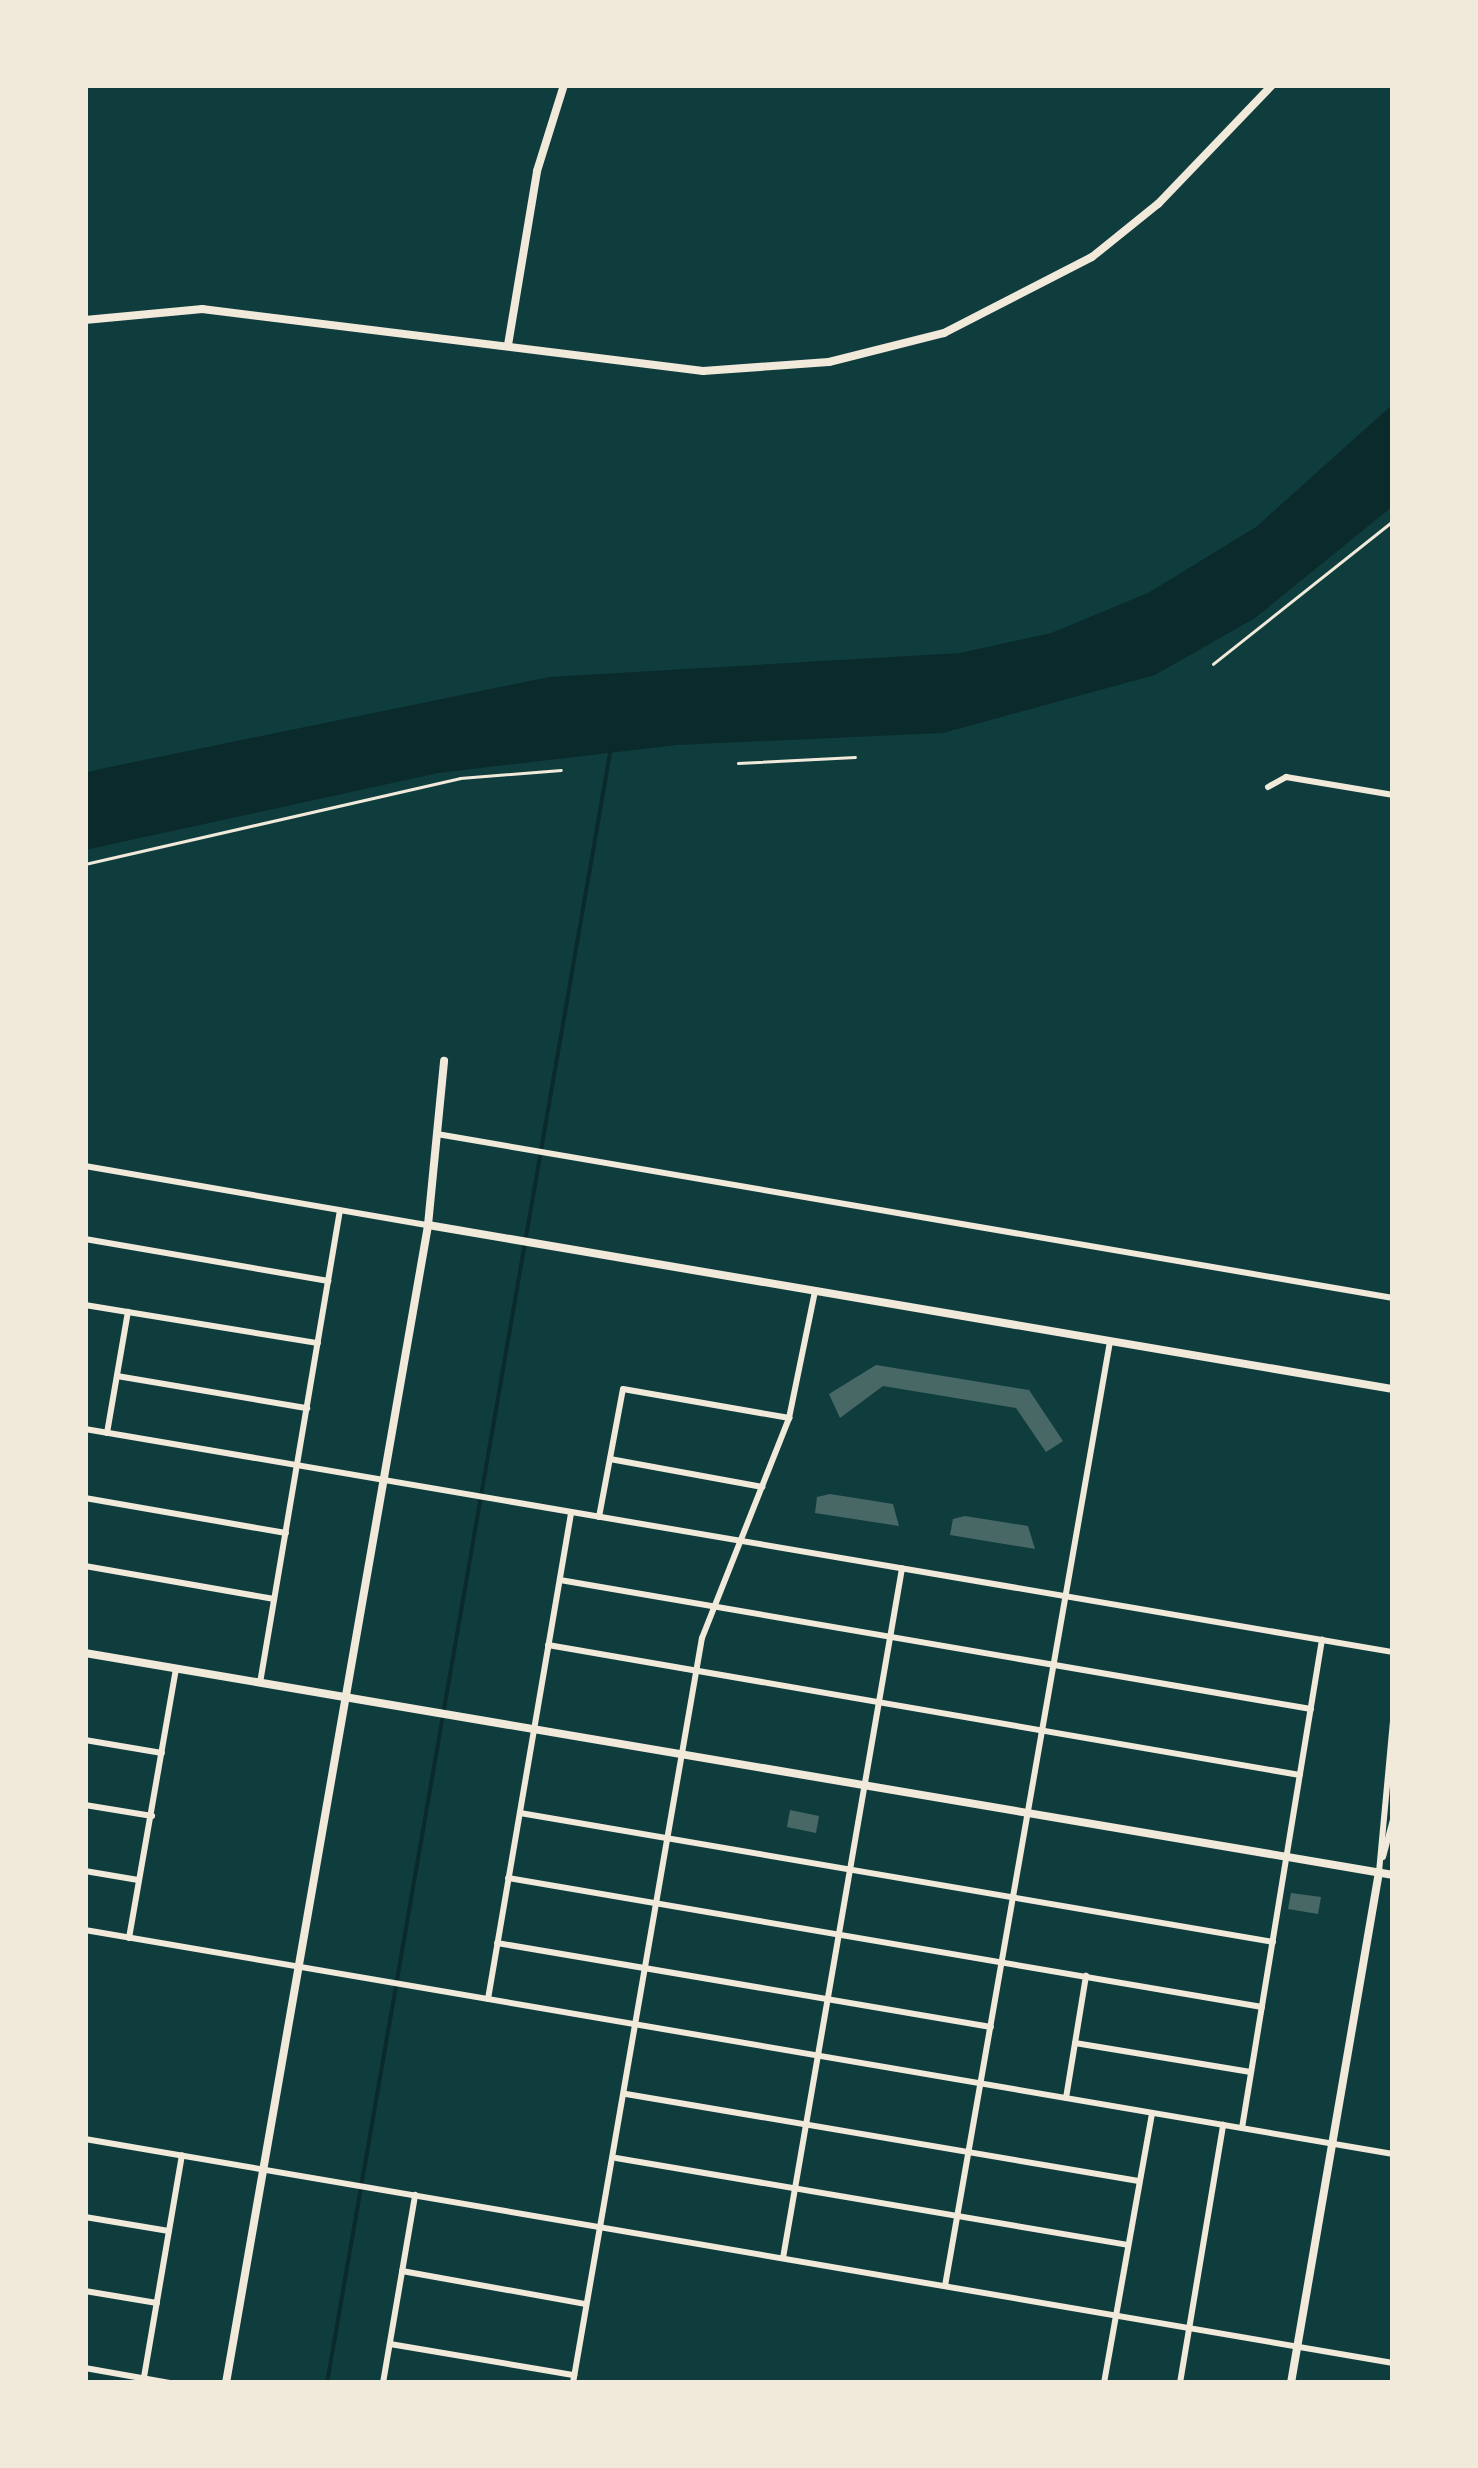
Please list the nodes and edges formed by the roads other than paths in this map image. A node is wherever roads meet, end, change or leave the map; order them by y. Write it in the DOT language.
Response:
graph roads {
  1 [pos="564,85"];
  2 [pos="1272,85"];
  3 [pos="85,320"];
  4 [pos="508,345"];
  5 [pos="1268,787"];
  6 [pos="1393,795"];
  7 [pos="444,1061"];
  8 [pos="437,1134"];
  9 [pos="85,1166"];
  10 [pos="340,1211"];
  11 [pos="428,1225"];
  12 [pos="85,1239"];
  13 [pos="328,1281"];
  14 [pos="815,1291"];
  15 [pos="1393,1298"];
  16 [pos="85,1304"];
  17 [pos="128,1312"];
  18 [pos="1110,1342"];
  19 [pos="318,1343"];
  20 [pos="117,1376"];
  21 [pos="1393,1389"];
  22 [pos="307,1408"];
  23 [pos="789,1418"];
  24 [pos="85,1429"];
  25 [pos="107,1433"];
  26 [pos="610,1459"];
  27 [pos="298,1466"];
  28 [pos="381,1480"];
  29 [pos="762,1488"];
  30 [pos="85,1498"];
  31 [pos="571,1513"];
  32 [pos="599,1517"];
  33 [pos="286,1533"];
  34 [pos="735,1540"];
  35 [pos="85,1566"];
  36 [pos="902,1568"];
  37 [pos="560,1580"];
  38 [pos="1066,1596"];
  39 [pos="274,1600"];
  40 [pos="710,1606"];
  41 [pos="890,1637"];
  42 [pos="1322,1640"];
  43 [pos="548,1645"];
  44 [pos="1393,1652"];
  45 [pos="85,1654"];
  46 [pos="1053,1665"];
  47 [pos="176,1669"];
  48 [pos="696,1672"];
  49 [pos="260,1683"];
  50 [pos="345,1697"];
  51 [pos="879,1703"];
  52 [pos="1311,1709"];
  53 [pos="1393,1722"];
  54 [pos="534,1729"];
  55 [pos="1042,1731"];
  56 [pos="85,1740"];
  57 [pos="162,1753"];
  58 [pos="683,1753"];
  59 [pos="1300,1775"];
  60 [pos="865,1784"];
  61 [pos="85,1805"];
  62 [pos="1028,1812"];
  63 [pos="520,1813"];
  64 [pos="152,1816"];
  65 [pos="1393,1819"];
  66 [pos="669,1838"];
  67 [pos="1286,1856"];
  68 [pos="85,1870"];
  69 [pos="851,1870"];
  70 [pos="1379,1872"];
  71 [pos="1393,1875"];
  72 [pos="508,1878"];
  73 [pos="138,1880"];
  74 [pos="1014,1897"];
  75 [pos="658,1903"];
  76 [pos="85,1930"];
  77 [pos="839,1934"];
  78 [pos="129,1938"];
  79 [pos="1272,1942"];
  80 [pos="497,1944"];
  81 [pos="1002,1962"];
  82 [pos="298,1966"];
  83 [pos="646,1970"];
  84 [pos="1086,1976"];
  85 [pos="488,1999"];
  86 [pos="827,2000"];
  87 [pos="1262,2007"];
  88 [pos="637,2024"];
  89 [pos="991,2028"];
  90 [pos="1075,2043"];
  91 [pos="818,2056"];
  92 [pos="1251,2072"];
  93 [pos="981,2084"];
  94 [pos="626,2094"];
  95 [pos="1066,2098"];
  96 [pos="1152,2113"];
  97 [pos="807,2124"];
  98 [pos="1223,2125"];
  99 [pos="1242,2128"];
  100 [pos="85,2139"];
  101 [pos="1332,2144"];
  102 [pos="969,2152"];
  103 [pos="1393,2154"];
  104 [pos="182,2155"];
  105 [pos="616,2158"];
  106 [pos="263,2169"];
  107 [pos="1140,2181"];
  108 [pos="795,2188"];
  109 [pos="415,2195"];
  110 [pos="958,2216"];
  111 [pos="85,2217"];
  112 [pos="603,2227"];
  113 [pos="169,2231"];
  114 [pos="1128,2245"];
  115 [pos="783,2258"];
  116 [pos="402,2272"];
  117 [pos="946,2286"];
  118 [pos="85,2291"];
  119 [pos="156,2303"];
  120 [pos="586,2304"];
  121 [pos="1115,2316"];
  122 [pos="1189,2329"];
  123 [pos="390,2344"];
  124 [pos="1297,2348"];
  125 [pos="1393,2363"];
  126 [pos="85,2368"];
  127 [pos="574,2379"];
  128 [pos="143,2381"];
  129 [pos="170,2383"];
  130 [pos="226,2383"];
  131 [pos="384,2383"];
  132 [pos="1104,2383"];
  133 [pos="1180,2383"];
  134 [pos="1291,2383"];
  1 -- 4 [label="street"];
  2 -- 4 [label="street"];
  3 -- 4 [label="street"];
  5 -- 6 [label="street"];
  7 -- 8 [label="street"];
  8 -- 11 [label="street"];
  8 -- 15 [label="street"];
  9 -- 10 [label="street"];
  10 -- 11 [label="street"];
  10 -- 13 [label="street"];
  11 -- 14 [label="street"];
  11 -- 28 [label="street"];
  12 -- 13 [label="street"];
  13 -- 19 [label="street"];
  14 -- 18 [label="street"];
  14 -- 23 [label="street"];
  16 -- 17 [label="street"];
  17 -- 19 [label="street"];
  17 -- 20 [label="street"];
  18 -- 21 [label="street"];
  18 -- 38 [label="street"];
  19 -- 22 [label="street"];
  20 -- 22 [label="street"];
  20 -- 25 [label="street"];
  22 -- 27 [label="street"];
  23 -- 26 [label="street"];
  23 -- 29 [label="street"];
  24 -- 25 [label="street"];
  25 -- 27 [label="street"];
  26 -- 29 [label="street"];
  26 -- 32 [label="street"];
  27 -- 28 [label="street"];
  27 -- 33 [label="street"];
  28 -- 31 [label="street"];
  28 -- 50 [label="street"];
  29 -- 34 [label="street"];
  30 -- 33 [label="street"];
  31 -- 32 [label="street"];
  31 -- 37 [label="street"];
  32 -- 34 [label="street"];
  33 -- 39 [label="street"];
  34 -- 36 [label="street"];
  34 -- 40 [label="street"];
  35 -- 39 [label="street"];
  36 -- 38 [label="street"];
  36 -- 41 [label="street"];
  37 -- 40 [label="street"];
  37 -- 43 [label="street"];
  38 -- 42 [label="street"];
  38 -- 46 [label="street"];
  39 -- 49 [label="street"];
  40 -- 41 [label="street"];
  40 -- 48 [label="street"];
  41 -- 46 [label="street"];
  41 -- 51 [label="street"];
  42 -- 44 [label="street"];
  42 -- 52 [label="street"];
  43 -- 48 [label="street"];
  43 -- 54 [label="street"];
  45 -- 47 [label="street"];
  46 -- 52 [label="street"];
  46 -- 55 [label="street"];
  47 -- 49 [label="street"];
  47 -- 57 [label="street"];
  48 -- 51 [label="street"];
  48 -- 58 [label="street"];
  49 -- 50 [label="street"];
  50 -- 54 [label="street"];
  50 -- 82 [label="street"];
  51 -- 55 [label="street"];
  51 -- 60 [label="street"];
  52 -- 59 [label="street"];
  53 -- 70 [label="street"];
  54 -- 58 [label="street"];
  54 -- 63 [label="street"];
  55 -- 59 [label="street"];
  55 -- 62 [label="street"];
  56 -- 57 [label="street"];
  57 -- 64 [label="street"];
  58 -- 60 [label="street"];
  58 -- 66 [label="street"];
  59 -- 67 [label="street"];
  60 -- 62 [label="street"];
  60 -- 69 [label="street"];
  61 -- 64 [label="street"];
  62 -- 67 [label="street"];
  62 -- 74 [label="street"];
  63 -- 66 [label="street"];
  63 -- 72 [label="street"];
  64 -- 73 [label="street"];
  65 -- 70 [label="street"];
  66 -- 69 [label="street"];
  66 -- 75 [label="street"];
  67 -- 70 [label="street"];
  67 -- 79 [label="street"];
  68 -- 73 [label="street"];
  69 -- 74 [label="street"];
  69 -- 77 [label="street"];
  70 -- 71 [label="street"];
  70 -- 101 [label="street"];
  72 -- 75 [label="street"];
  72 -- 80 [label="street"];
  73 -- 78 [label="street"];
  74 -- 79 [label="street"];
  74 -- 81 [label="street"];
  75 -- 77 [label="street"];
  75 -- 83 [label="street"];
  76 -- 78 [label="street"];
  77 -- 81 [label="street"];
  77 -- 86 [label="street"];
  78 -- 82 [label="street"];
  79 -- 87 [label="street"];
  80 -- 83 [label="street"];
  80 -- 85 [label="street"];
  81 -- 84 [label="street"];
  81 -- 89 [label="street"];
  82 -- 85 [label="street"];
  82 -- 106 [label="street"];
  83 -- 86 [label="street"];
  83 -- 88 [label="street"];
  84 -- 87 [label="street"];
  84 -- 90 [label="street"];
  85 -- 88 [label="street"];
  86 -- 89 [label="street"];
  86 -- 91 [label="street"];
  87 -- 92 [label="street"];
  88 -- 91 [label="street"];
  88 -- 94 [label="street"];
  89 -- 93 [label="street"];
  90 -- 92 [label="street"];
  90 -- 95 [label="street"];
  91 -- 93 [label="street"];
  91 -- 97 [label="street"];
  92 -- 99 [label="street"];
  93 -- 95 [label="street"];
  93 -- 102 [label="street"];
  94 -- 97 [label="street"];
  94 -- 105 [label="street"];
  95 -- 96 [label="street"];
  96 -- 98 [label="street"];
  96 -- 107 [label="street"];
  97 -- 102 [label="street"];
  97 -- 108 [label="street"];
  98 -- 99 [label="street"];
  98 -- 122 [label="street"];
  99 -- 101 [label="street"];
  100 -- 104 [label="street"];
  101 -- 103 [label="street"];
  101 -- 124 [label="street"];
  102 -- 107 [label="street"];
  102 -- 110 [label="street"];
  104 -- 106 [label="street"];
  104 -- 113 [label="street"];
  105 -- 108 [label="street"];
  105 -- 112 [label="street"];
  106 -- 109 [label="street"];
  106 -- 130 [label="street"];
  107 -- 114 [label="street"];
  108 -- 110 [label="street"];
  108 -- 115 [label="street"];
  109 -- 112 [label="street"];
  109 -- 116 [label="street"];
  110 -- 114 [label="street"];
  110 -- 117 [label="street"];
  111 -- 113 [label="street"];
  112 -- 115 [label="street"];
  112 -- 120 [label="street"];
  113 -- 119 [label="street"];
  114 -- 121 [label="street"];
  115 -- 117 [label="street"];
  116 -- 120 [label="street"];
  116 -- 123 [label="street"];
  117 -- 121 [label="street"];
  118 -- 119 [label="street"];
  119 -- 128 [label="street"];
  120 -- 127 [label="street"];
  121 -- 122 [label="street"];
  121 -- 132 [label="street"];
  122 -- 124 [label="street"];
  122 -- 133 [label="street"];
  123 -- 127 [label="street"];
  123 -- 131 [label="street"];
  124 -- 125 [label="street"];
  124 -- 134 [label="street"];
  126 -- 128 [label="street"];
  128 -- 129 [label="street"];
}
